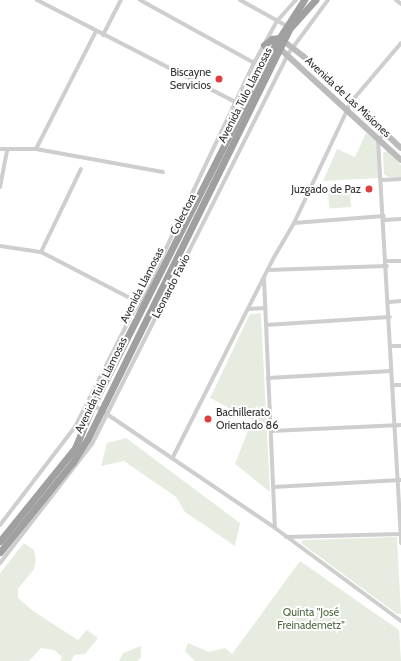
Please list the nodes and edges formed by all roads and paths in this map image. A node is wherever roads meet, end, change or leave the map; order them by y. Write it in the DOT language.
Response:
graph roads {
  1 [pos="37,0"];
  2 [pos="121,0"];
  3 [pos="140,0"];
  4 [pos="240,0"];
  5 [pos="296,0"];
  6 [pos="304,0"];
  7 [pos="315,0"];
  8 [pos="328,0"];
  9 [pos="396,0"];
  10 [pos="401,4"];
  11 [pos="277,21"];
  12 [pos="285,25"];
  13 [pos="96,31"];
  14 [pos="103,35"];
  15 [pos="281,40"];
  16 [pos="401,43"];
  17 [pos="264,45"];
  18 [pos="277,47"];
  19 [pos="292,47"];
  20 [pos="288,54"];
  21 [pos="254,63"];
  22 [pos="351,102"];
  23 [pos="237,103"];
  24 [pos="348,110"];
  25 [pos="385,133"];
  26 [pos="378,140"];
  27 [pos="401,148"];
  28 [pos="0,149"];
  29 [pos="36,149"];
  30 [pos="7,150"];
  31 [pos="401,160"];
  32 [pos="81,169"];
  33 [pos="163,172"];
  34 [pos="401,179"];
  35 [pos="382,180"];
  36 [pos="0,187"];
  37 [pos="384,218"];
  38 [pos="401,220"];
  39 [pos="294,223"];
  40 [pos="0,246"];
  41 [pos="40,252"];
  42 [pos="401,261"];
  43 [pos="387,264"];
  44 [pos="268,270"];
  45 [pos="264,278"];
  46 [pos="389,302"];
  47 [pos="401,302"];
  48 [pos="140,303"];
  49 [pos="265,308"];
  50 [pos="248,309"];
  51 [pos="390,317"];
  52 [pos="266,325"];
  53 [pos="391,346"];
  54 [pos="401,346"];
  55 [pos="391,371"];
  56 [pos="268,378"];
  57 [pos="392,385"];
  58 [pos="401,385"];
  59 [pos="90,404"];
  60 [pos="104,410"];
  61 [pos="401,425"];
  62 [pos="394,426"];
  63 [pos="271,431"];
  64 [pos="173,457"];
  65 [pos="399,480"];
  66 [pos="273,487"];
  67 [pos="32,519"];
  68 [pos="0,525"];
  69 [pos="275,528"];
  70 [pos="401,534"];
  71 [pos="286,537"];
  72 [pos="0,541"];
  73 [pos="401,543"];
  74 [pos="0,552"];
  75 [pos="0,563"];
  76 [pos="401,621"];
  1 -- 13 [label="street"];
  2 -- 14 [label="street"];
  3 -- 21 [label="street"];
  4 -- 11 [label="street"];
  5 -- 11 [label="street, Colectora"];
  6 -- 12 [label="highway"];
  7 -- 15 [label="highway"];
  8 -- 19 [label="street, Leonardo Favio"];
  9 -- 10 [label="street"];
  11 -- 12 [label="street"];
  11 -- 17 [label="street, Colectora"];
  12 -- 15 [label="highway"];
  13 -- 14 [label="street"];
  13 -- 29 [label="street"];
  14 -- 23 [label="street"];
  15 -- 17 [label="highway"];
  15 -- 18 [label="highway, Avenida Tulo Llamosas"];
  15 -- 19 [label="main road, Avenida de Las Misiones"];
  16 -- 22 [label="street"];
  17 -- 21 [label="street, Colectora"];
  18 -- 20 [label="main road, Avenida de Las Misiones"];
  18 -- 59 [label="highway, Avenida Llamosas"];
  18 -- 60 [label="highway, Avenida Tulo Llamosas"];
  19 -- 20 [label="street, Leonardo Favio"];
  19 -- 22 [label="main road, Avenida de Las Misiones"];
  20 -- 24 [label="main road, Avenida de Las Misiones"];
  20 -- 60 [label="street, Leonardo Favio"];
  21 -- 23 [label="street, Colectora"];
  22 -- 24 [label="street"];
  22 -- 25 [label="main road, Avenida de Las Misiones"];
  23 -- 48 [label="street, Colectora"];
  24 -- 26 [label="main road, Avenida de Las Misiones"];
  24 -- 39 [label="street"];
  25 -- 26 [label="street"];
  25 -- 27 [label="main road, Avenida de Las Misiones"];
  26 -- 31 [label="main road, Avenida de Las Misiones"];
  26 -- 35 [label="street"];
  28 -- 30 [label="street"];
  29 -- 30 [label="street"];
  29 -- 33 [label="street"];
  30 -- 36 [label="street"];
  32 -- 41 [label="street"];
  34 -- 35 [label="street"];
  35 -- 37 [label="street"];
  37 -- 38 [label="street"];
  37 -- 39 [label="street"];
  37 -- 43 [label="street"];
  39 -- 44 [label="street"];
  40 -- 41 [label="street"];
  41 -- 48 [label="street"];
  42 -- 43 [label="street"];
  43 -- 44 [label="street"];
  43 -- 46 [label="street"];
  44 -- 45 [label="street"];
  45 -- 49 [label="street"];
  45 -- 50 [label="street"];
  46 -- 47 [label="street"];
  46 -- 51 [label="street"];
  48 -- 59 [label="street, Colectora"];
  49 -- 50 [label="street"];
  49 -- 52 [label="street"];
  50 -- 64 [label="street"];
  51 -- 52 [label="street"];
  51 -- 53 [label="street"];
  52 -- 56 [label="street"];
  53 -- 54 [label="street"];
  53 -- 55 [label="street"];
  55 -- 56 [label="street"];
  55 -- 57 [label="street"];
  56 -- 63 [label="street"];
  57 -- 58 [label="street"];
  57 -- 62 [label="street"];
  59 -- 60 [label="street"];
  59 -- 68 [label="street, Colectora"];
  59 -- 72 [label="highway, Avenida Llamosas"];
  60 -- 64 [label="street"];
  60 -- 67 [label="highway, Avenida Tulo Llamosas"];
  61 -- 62 [label="street"];
  62 -- 63 [label="street"];
  62 -- 65 [label="street"];
  63 -- 66 [label="street"];
  64 -- 69 [label="street"];
  65 -- 66 [label="street"];
  65 -- 70 [label="street"];
  66 -- 69 [label="street"];
  67 -- 74 [label="highway, Avenida Tulo Llamosas"];
  67 -- 75 [label="street"];
  69 -- 71 [label="street"];
  70 -- 71 [label="street"];
  70 -- 73 [label="street"];
  71 -- 76 [label="street"];
}
